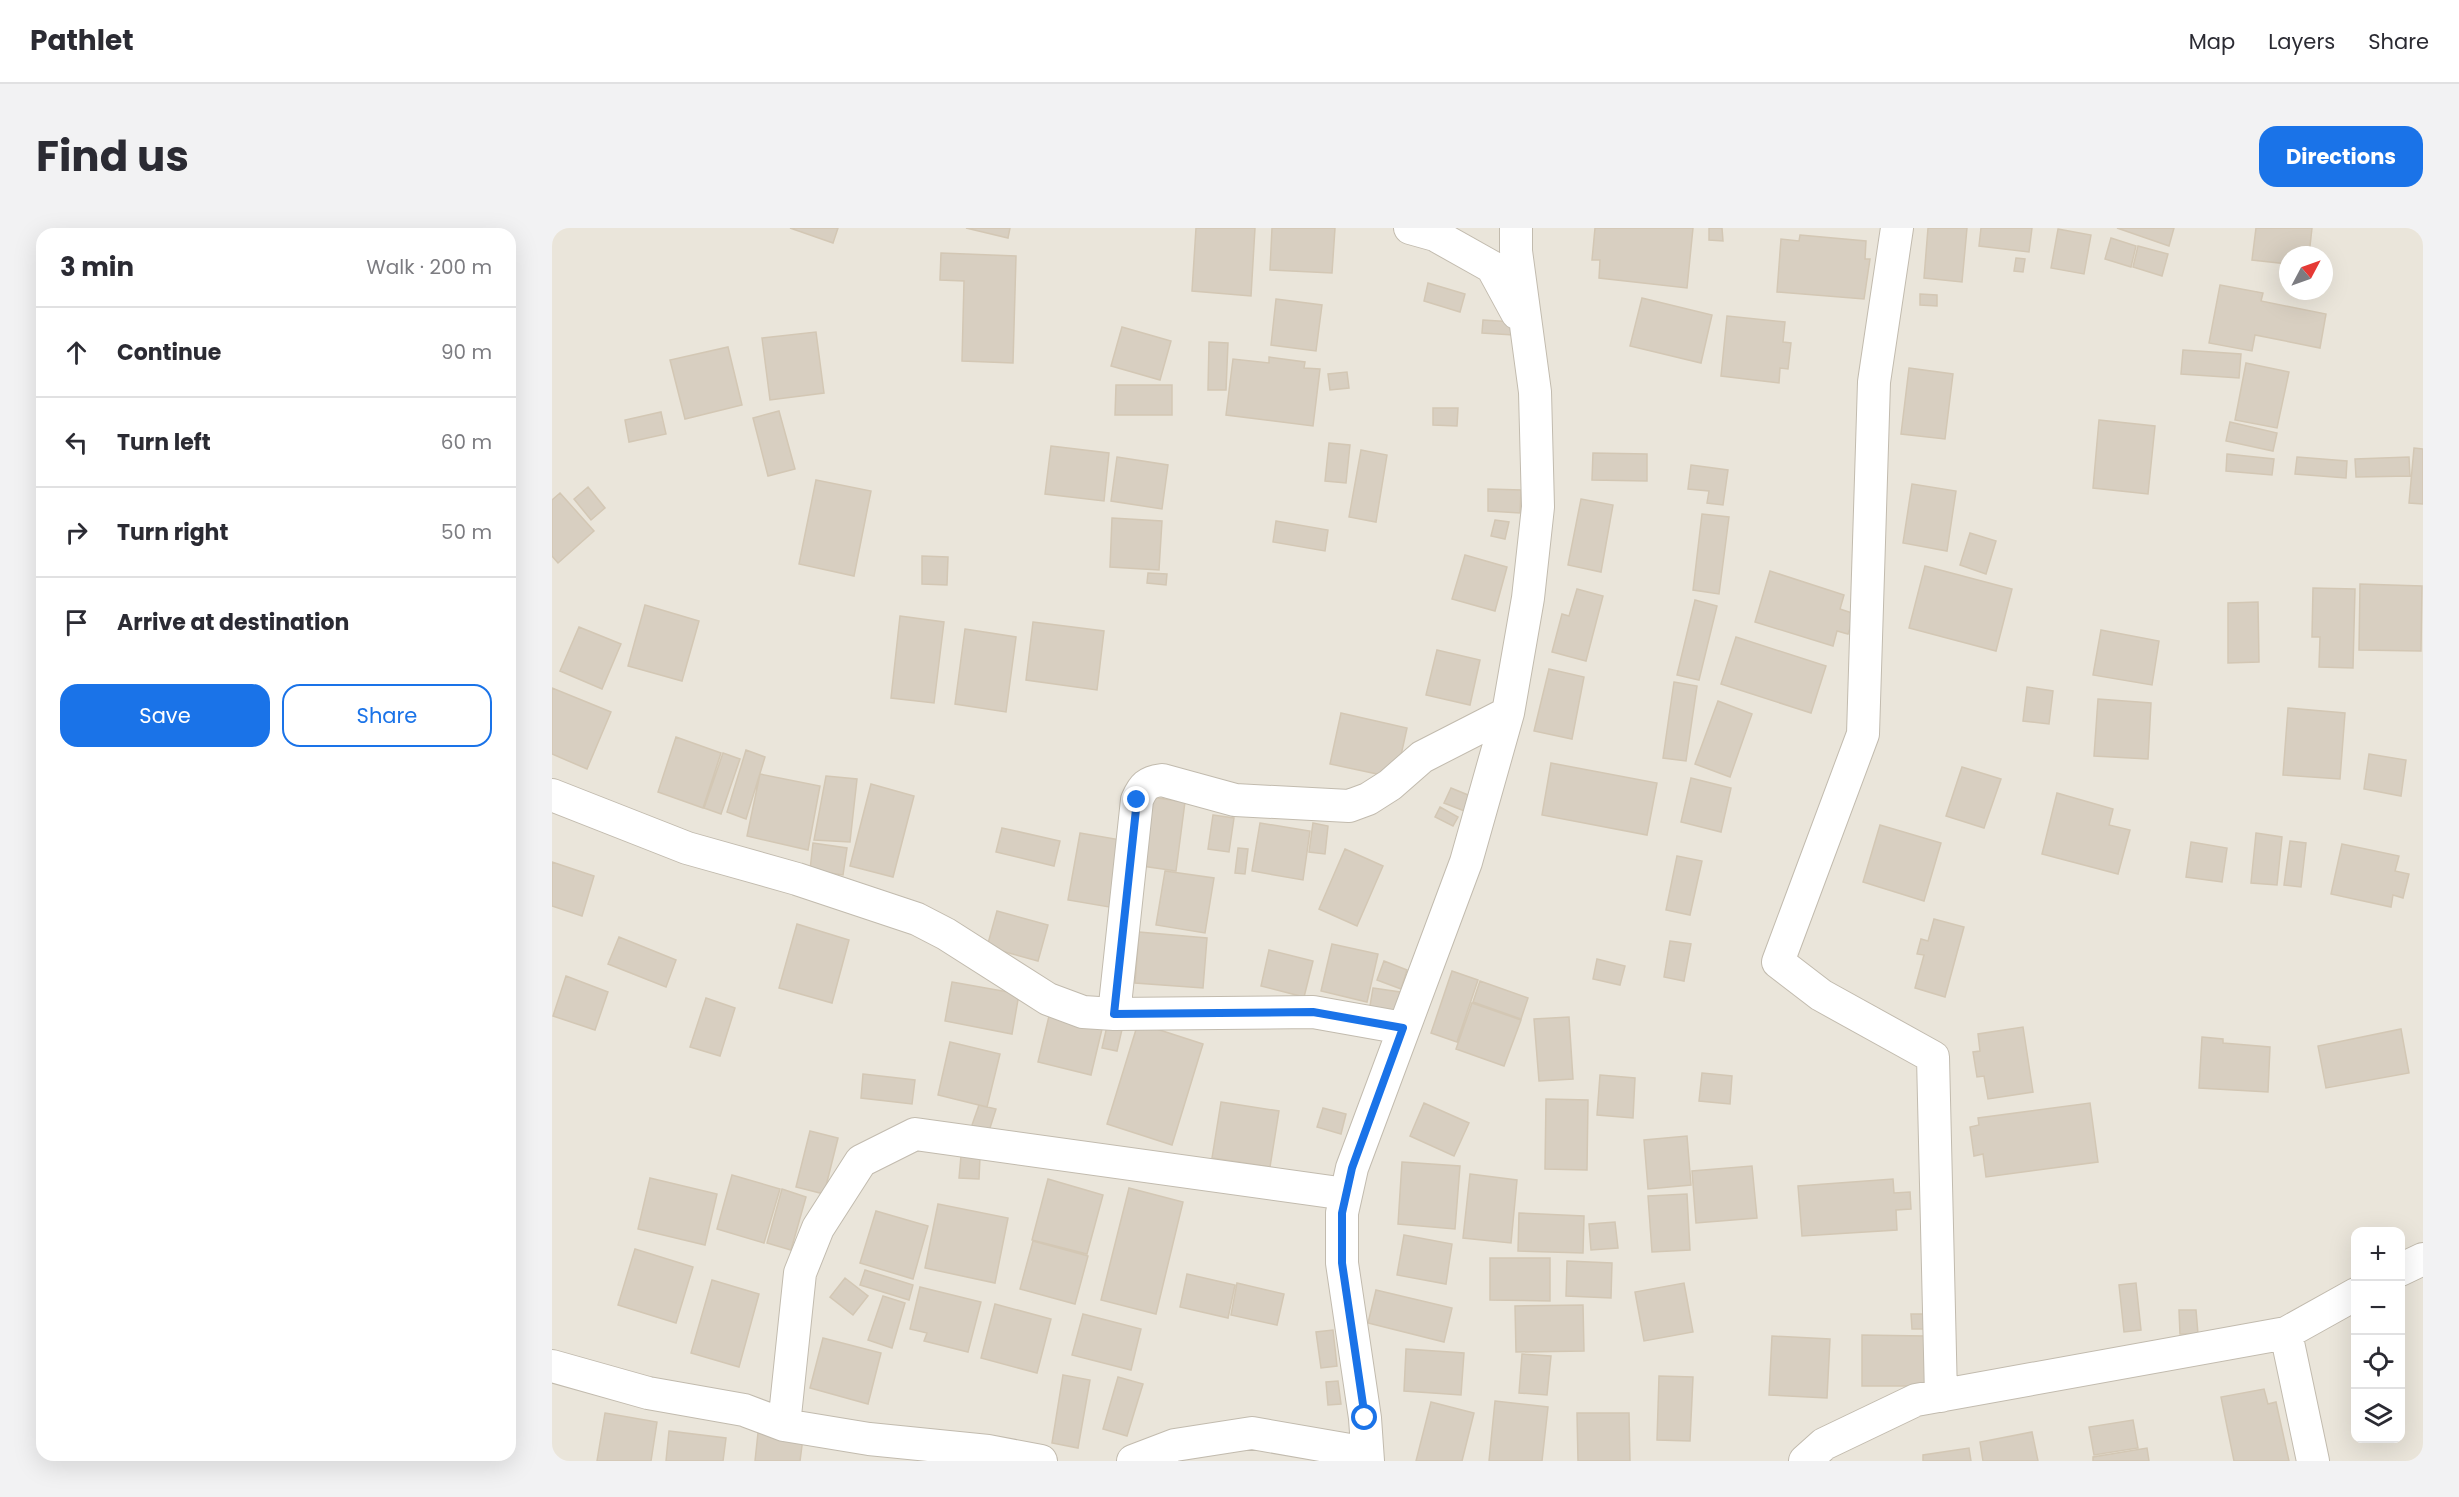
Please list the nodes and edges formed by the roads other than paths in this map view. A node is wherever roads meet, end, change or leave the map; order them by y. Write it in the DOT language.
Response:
graph roads {
  1 [pos="1410,228"];
  2 [pos="1516,228"];
  3 [pos="1897,228"];
  4 [pos="1527,330"];
  5 [pos="1508,713"];
  6 [pos="552,795"];
  7 [pos="1114,1014"];
  8 [pos="1403,1028"];
  9 [pos="1346,1194"];
  10 [pos="2423,1259"];
  11 [pos="2405,1268"];
  12 [pos="2351,1296"];
  13 [pos="2286,1333"];
  14 [pos="552,1366"];
  15 [pos="1941,1396"];
  16 [pos="784,1425"];
  17 [pos="1368,1457"];
  18 [pos="1041,1461"];
  19 [pos="1133,1461"];
  20 [pos="1805,1461"];
  21 [pos="2313,1461"];
  1 -- 4 [label="street"];
  2 -- 4 [label="street"];
  3 -- 15 [label="street"];
  4 -- 5 [label="street"];
  5 -- 7 [label="street"];
  5 -- 8 [label="street"];
  6 -- 7 [label="street"];
  7 -- 8 [label="street"];
  8 -- 9 [label="street"];
  9 -- 16 [label="street"];
  9 -- 17 [label="street"];
  10 -- 11 [label="street"];
  12 -- 13 [label="street"];
  13 -- 15 [label="street"];
  13 -- 21 [label="street"];
  14 -- 16 [label="street"];
  15 -- 20 [label="street"];
  16 -- 18 [label="street"];
  17 -- 19 [label="street"];
}
